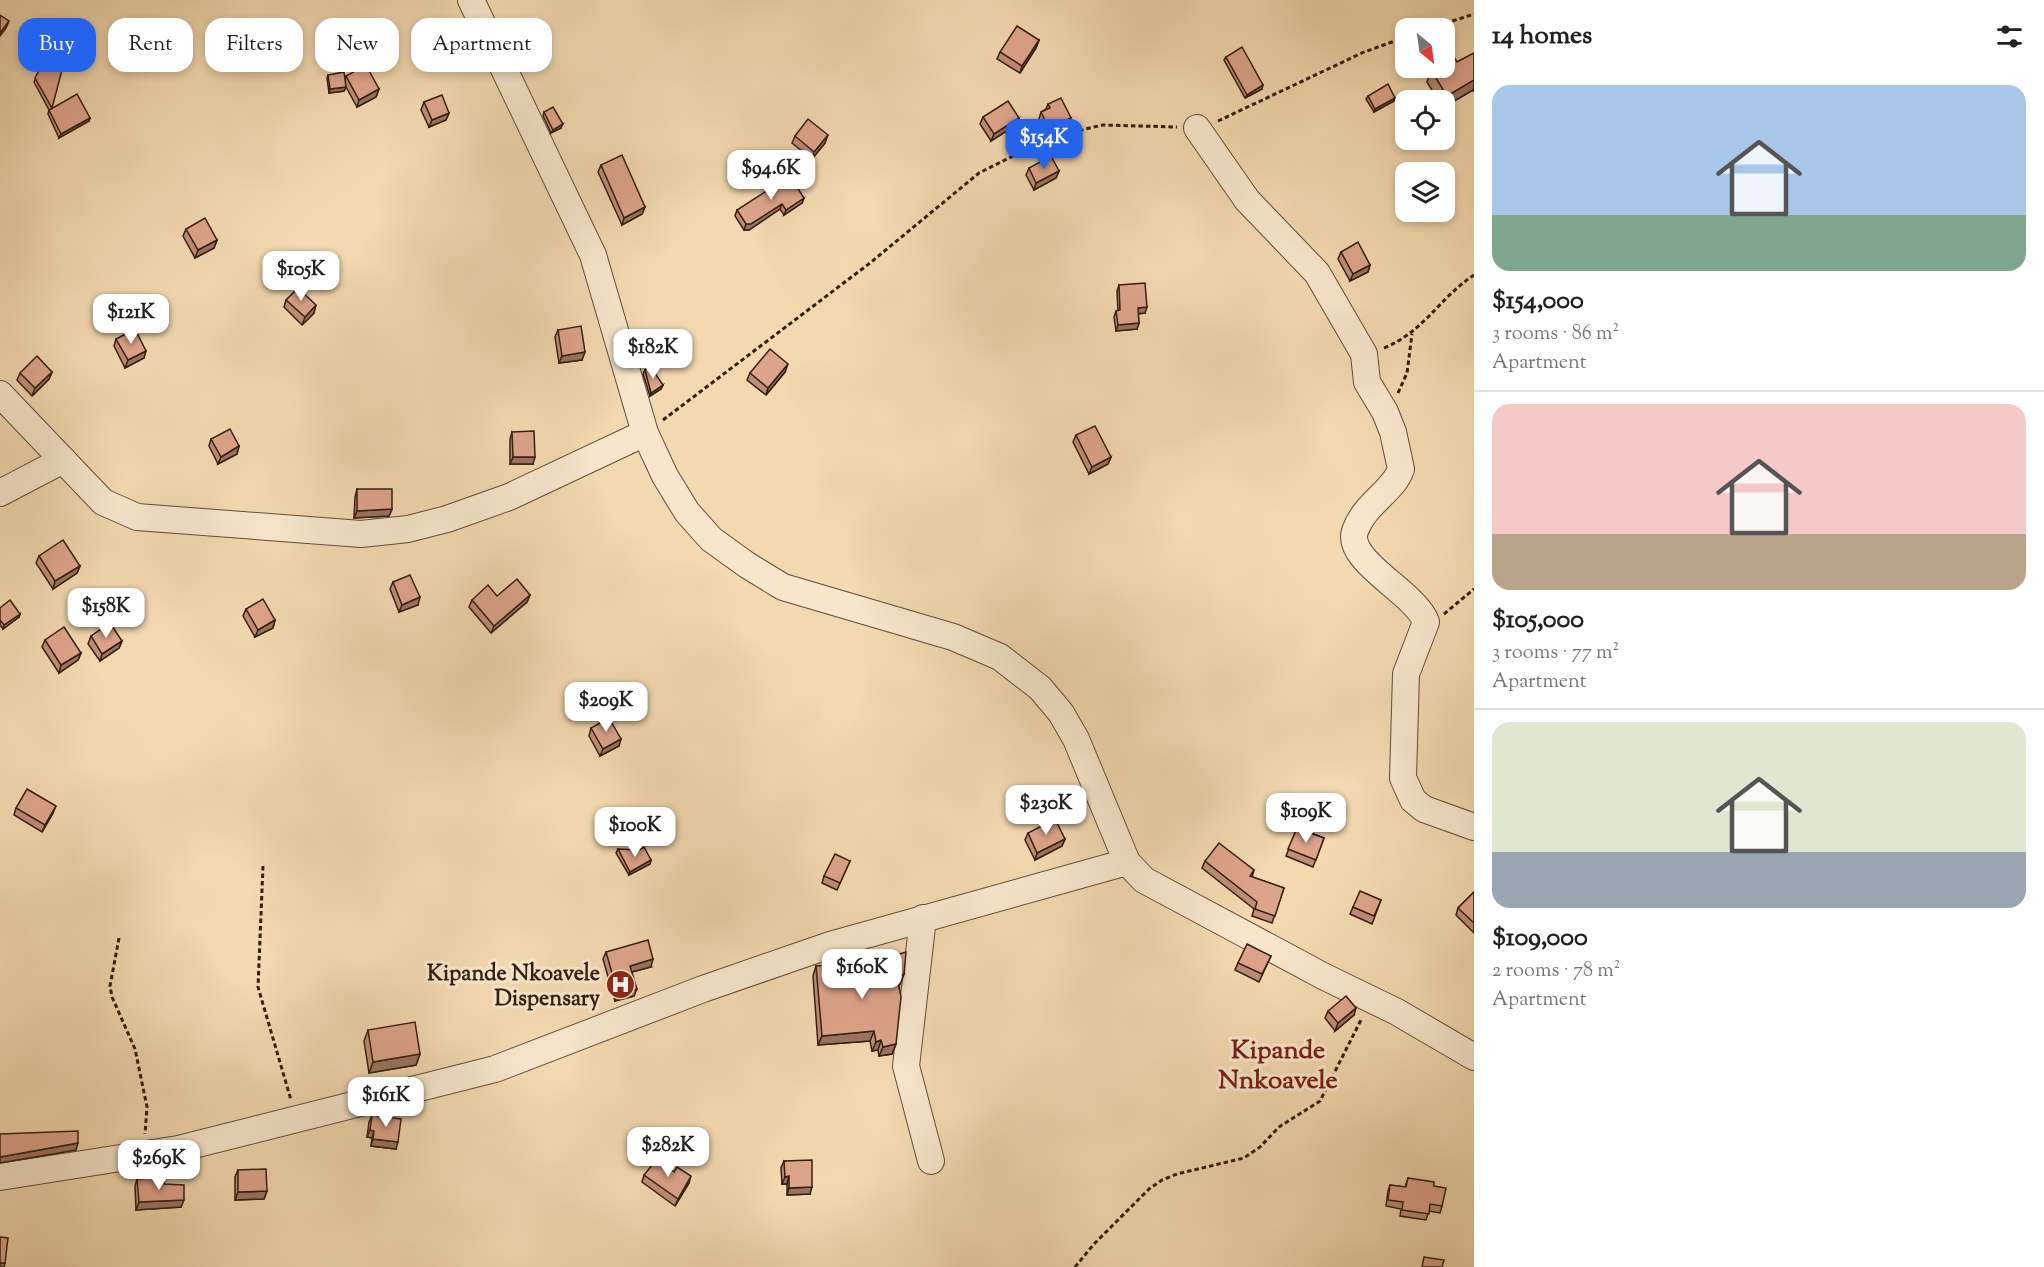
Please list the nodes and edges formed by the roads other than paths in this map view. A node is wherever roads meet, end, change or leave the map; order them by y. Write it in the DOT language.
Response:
graph roads {
  1 [pos="471,0"];
  2 [pos="1197,128"];
  3 [pos="0,394"];
  4 [pos="645,434"];
  5 [pos="63,460"];
  6 [pos="0,493"];
  7 [pos="1474,827"];
  8 [pos="1127,862"];
  9 [pos="923,918"];
  10 [pos="1474,1057"];
  11 [pos="931,1161"];
  12 [pos="0,1177"];
  1 -- 4 [label="street"];
  2 -- 7 [label="street"];
  3 -- 5 [label="street"];
  4 -- 5 [label="street"];
  4 -- 8 [label="street"];
  5 -- 6 [label="street"];
  8 -- 9 [label="street"];
  8 -- 10 [label="street"];
  9 -- 11 [label="street"];
  9 -- 12 [label="street"];
}
